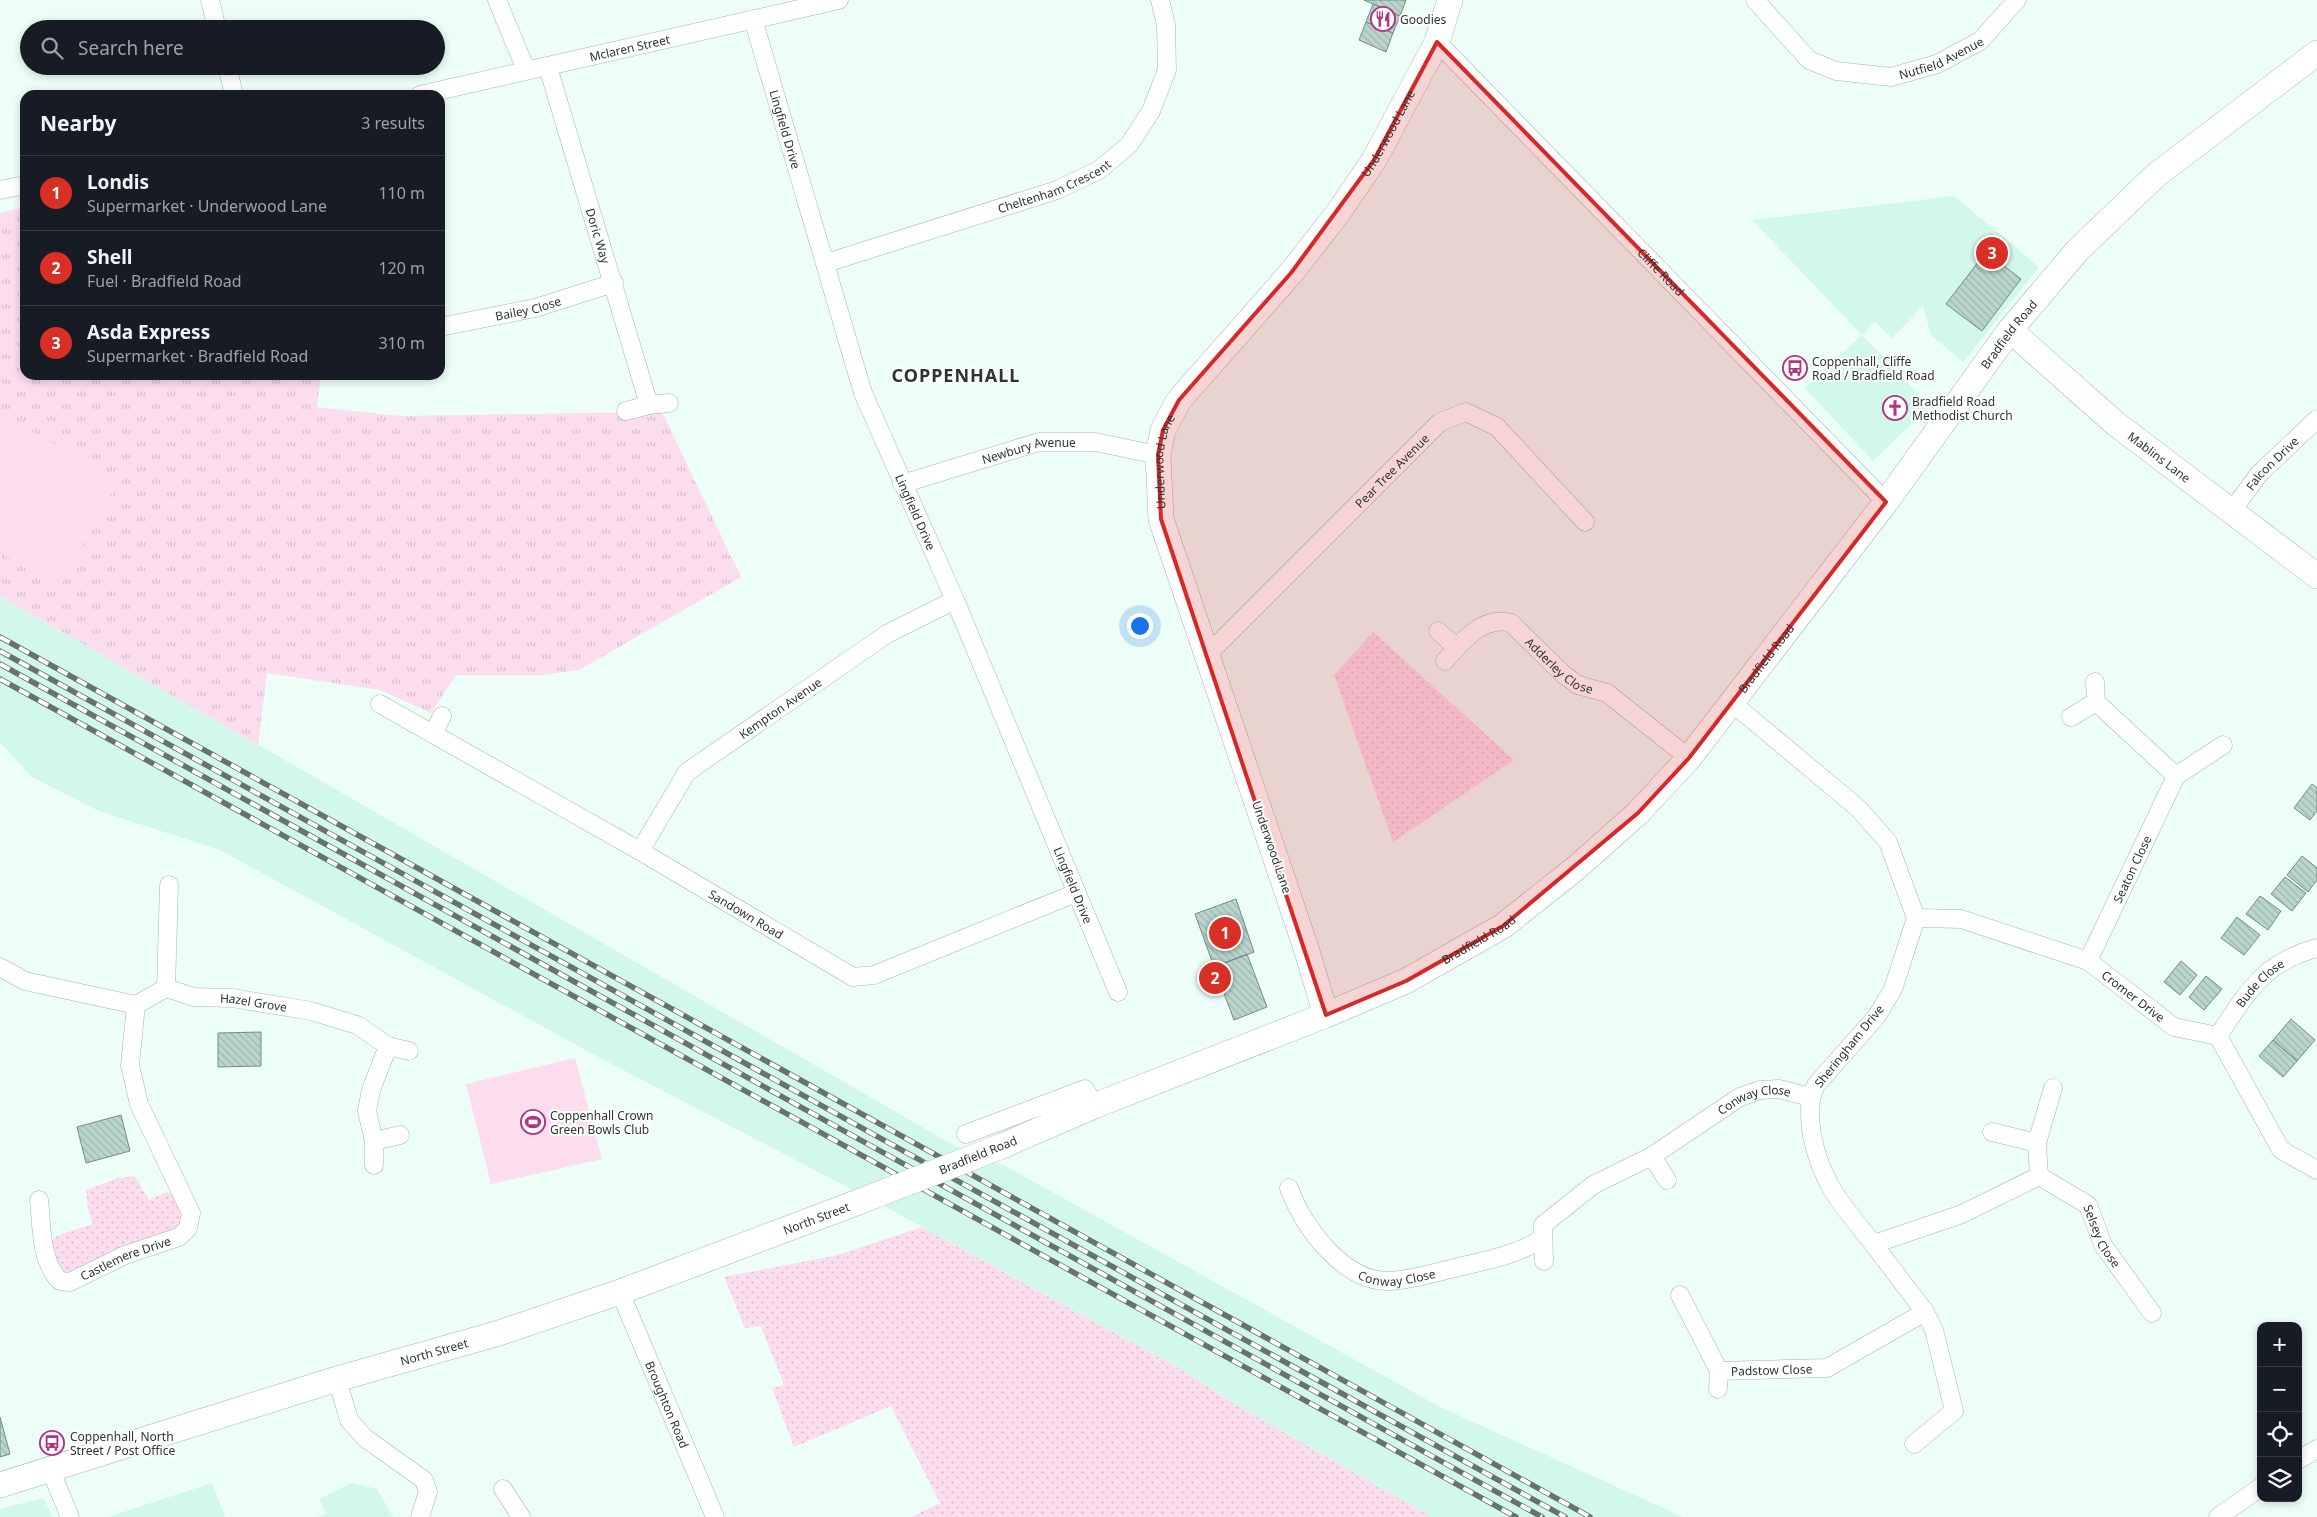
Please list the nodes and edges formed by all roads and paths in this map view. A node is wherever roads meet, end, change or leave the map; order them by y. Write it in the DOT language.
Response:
graph roads {
  1 [pos="210,0"];
  2 [pos="497,0"];
  3 [pos="839,0"];
  4 [pos="1160,0"];
  5 [pos="1450,0"];
  6 [pos="1755,0"];
  7 [pos="2017,0"];
  8 [pos="753,19"];
  9 [pos="216,20"];
  10 [pos="1437,42"];
  11 [pos="2317,54"];
  12 [pos="548,67"];
  13 [pos="526,70"];
  14 [pos="229,75"];
  15 [pos="233,90"];
  16 [pos="441,90"];
  17 [pos="20,186"];
  18 [pos="0,190"];
  19 [pos="826,263"];
  20 [pos="614,283"];
  21 [pos="445,326"];
  22 [pos="2010,330"];
  23 [pos="669,403"];
  24 [pos="649,405"];
  25 [pos="626,411"];
  26 [pos="2317,419"];
  27 [pos="1158,455"];
  28 [pos="902,484"];
  29 [pos="1886,502"];
  30 [pos="2231,512"];
  31 [pos="1585,522"];
  32 [pos="2317,576"];
  33 [pos="955,600"];
  34 [pos="1438,631"];
  35 [pos="1208,655"];
  36 [pos="2095,682"];
  37 [pos="1731,702"];
  38 [pos="2096,702"];
  39 [pos="380,704"];
  40 [pos="442,716"];
  41 [pos="2071,717"];
  42 [pos="433,734"];
  43 [pos="2223,746"];
  44 [pos="1689,758"];
  45 [pos="2176,776"];
  46 [pos="640,851"];
  47 [pos="169,885"];
  48 [pos="1076,893"];
  49 [pos="1916,918"];
  50 [pos="2317,948"];
  51 [pos="2088,961"];
  52 [pos="0,967"];
  53 [pos="166,988"];
  54 [pos="1118,992"];
  55 [pos="136,1005"];
  56 [pos="1326,1015"];
  57 [pos="2218,1036"];
  58 [pos="388,1046"];
  59 [pos="409,1051"];
  60 [pos="2053,1088"];
  61 [pos="1810,1097"];
  62 [pos="1094,1106"];
  63 [pos="1992,1132"];
  64 [pos="966,1134"];
  65 [pos="400,1135"];
  66 [pos="374,1141"];
  67 [pos="2038,1143"];
  68 [pos="1652,1156"];
  69 [pos="374,1165"];
  70 [pos="2317,1170"];
  71 [pos="2039,1176"];
  72 [pos="1667,1180"];
  73 [pos="1289,1188"];
  74 [pos="39,1200"];
  75 [pos="861,1201"];
  76 [pos="1542,1239"];
  77 [pos="1874,1244"];
  78 [pos="1544,1261"];
  79 [pos="620,1292"];
  80 [pos="1680,1295"];
  81 [pos="1925,1312"];
  82 [pos="2152,1313"];
  83 [pos="1719,1372"];
  84 [pos="337,1379"];
  85 [pos="1718,1390"];
  86 [pos="1914,1444"];
  87 [pos="2317,1449"];
  88 [pos="2302,1458"];
  89 [pos="50,1469"];
  90 [pos="0,1485"];
  91 [pos="503,1489"];
  92 [pos="2257,1490"];
  93 [pos="70,1517"];
  94 [pos="420,1517"];
  95 [pos="521,1517"];
  96 [pos="716,1517"];
  97 [pos="2218,1517"];
  1 -- 9 [label="street"];
  2 -- 13 [label="street"];
  3 -- 8 [label="street, Mclaren Street"];
  4 -- 19 [label="street, Cheltenham Crescent"];
  5 -- 10 [label="main road, Underwood Lane"];
  6 -- 7 [label="street, Nutfield Avenue"];
  8 -- 12 [label="street, Mclaren Street"];
  8 -- 19 [label="street, Lingfield Drive"];
  10 -- 27 [label="main road, Underwood Lane"];
  10 -- 29 [label="street, Cliffe Road"];
  11 -- 22 [label="main road, Bradfield Road"];
  12 -- 13 [label="street, Mclaren Street"];
  12 -- 20 [label="street, Doric Way"];
  13 -- 16 [label="street, Mclaren Street"];
  14 -- 15 [label="street"];
  17 -- 18 [label="street"];
  19 -- 28 [label="street, Lingfield Drive"];
  20 -- 21 [label="street, Bailey Close"];
  20 -- 24 [label="street, Doric Way"];
  22 -- 29 [label="main road, Bradfield Road"];
  22 -- 30 [label="main road, Mablins Lane"];
  23 -- 24 [label="street"];
  24 -- 25 [label="street"];
  26 -- 30 [label="street, Falcon Drive"];
  27 -- 28 [label="street, Newbury Avenue"];
  27 -- 35 [label="main road, Underwood Lane"];
  28 -- 33 [label="street, Lingfield Drive"];
  29 -- 37 [label="main road, Bradfield Road"];
  30 -- 32 [label="main road, Mablins Lane"];
  31 -- 35 [label="street, Pear Tree Avenue"];
  33 -- 46 [label="street, Kempton Avenue"];
  33 -- 48 [label="street, Lingfield Drive"];
  34 -- 44 [label="street, Adderley Close"];
  35 -- 56 [label="main road, Underwood Lane"];
  36 -- 38 [label="street"];
  37 -- 44 [label="main road, Bradfield Road"];
  37 -- 49 [label="street"];
  38 -- 41 [label="street"];
  38 -- 45 [label="street"];
  39 -- 42 [label="street, Sandown Road"];
  40 -- 42 [label="street"];
  42 -- 46 [label="street, Sandown Road"];
  43 -- 45 [label="street"];
  44 -- 56 [label="main road, Bradfield Road"];
  45 -- 51 [label="street, Seaton Close"];
  46 -- 48 [label="street, Sandown Road"];
  47 -- 53 [label="street"];
  48 -- 54 [label="street, Lingfield Drive"];
  49 -- 51 [label="street, Cromer Drive"];
  49 -- 61 [label="street, Sheringham Drive"];
  50 -- 57 [label="street, Bude Close"];
  51 -- 57 [label="street, Cromer Drive"];
  52 -- 55 [label="street"];
  53 -- 55 [label="street"];
  53 -- 58 [label="street, Hazel Grove"];
  55 -- 74 [label="street, Castlemere Drive"];
  56 -- 62 [label="main road, Bradfield Road"];
  57 -- 70 [label="street"];
  58 -- 59 [label="street"];
  58 -- 66 [label="street"];
  60 -- 67 [label="street"];
  61 -- 68 [label="street, Conway Close"];
  61 -- 77 [label="street, Sheringham Drive"];
  62 -- 64 [label="street, Bradfield Road"];
  62 -- 75 [label="main road, Bradfield Road, bridge"];
  63 -- 67 [label="street"];
  65 -- 66 [label="street"];
  66 -- 69 [label="street"];
  67 -- 71 [label="street"];
  68 -- 72 [label="street"];
  68 -- 76 [label="street, Conway Close"];
  71 -- 77 [label="street"];
  71 -- 82 [label="street, Selsey Close"];
  73 -- 76 [label="street, Conway Close"];
  75 -- 79 [label="main road, North Street"];
  76 -- 78 [label="street, Conway Close"];
  77 -- 81 [label="street, Sheringham Drive"];
  79 -- 84 [label="main road, North Street"];
  79 -- 96 [label="street, Broughton Road"];
  80 -- 83 [label="street, Padstow Close"];
  81 -- 83 [label="street, Padstow Close"];
  81 -- 86 [label="street, Sheringham Drive"];
  83 -- 85 [label="street"];
  84 -- 89 [label="main road, North Street"];
  84 -- 94 [label="street"];
  87 -- 88 [label="street"];
  89 -- 90 [label="main road, North Street"];
  89 -- 93 [label="street"];
  91 -- 95 [label="street"];
  92 -- 97 [label="street"];
}
